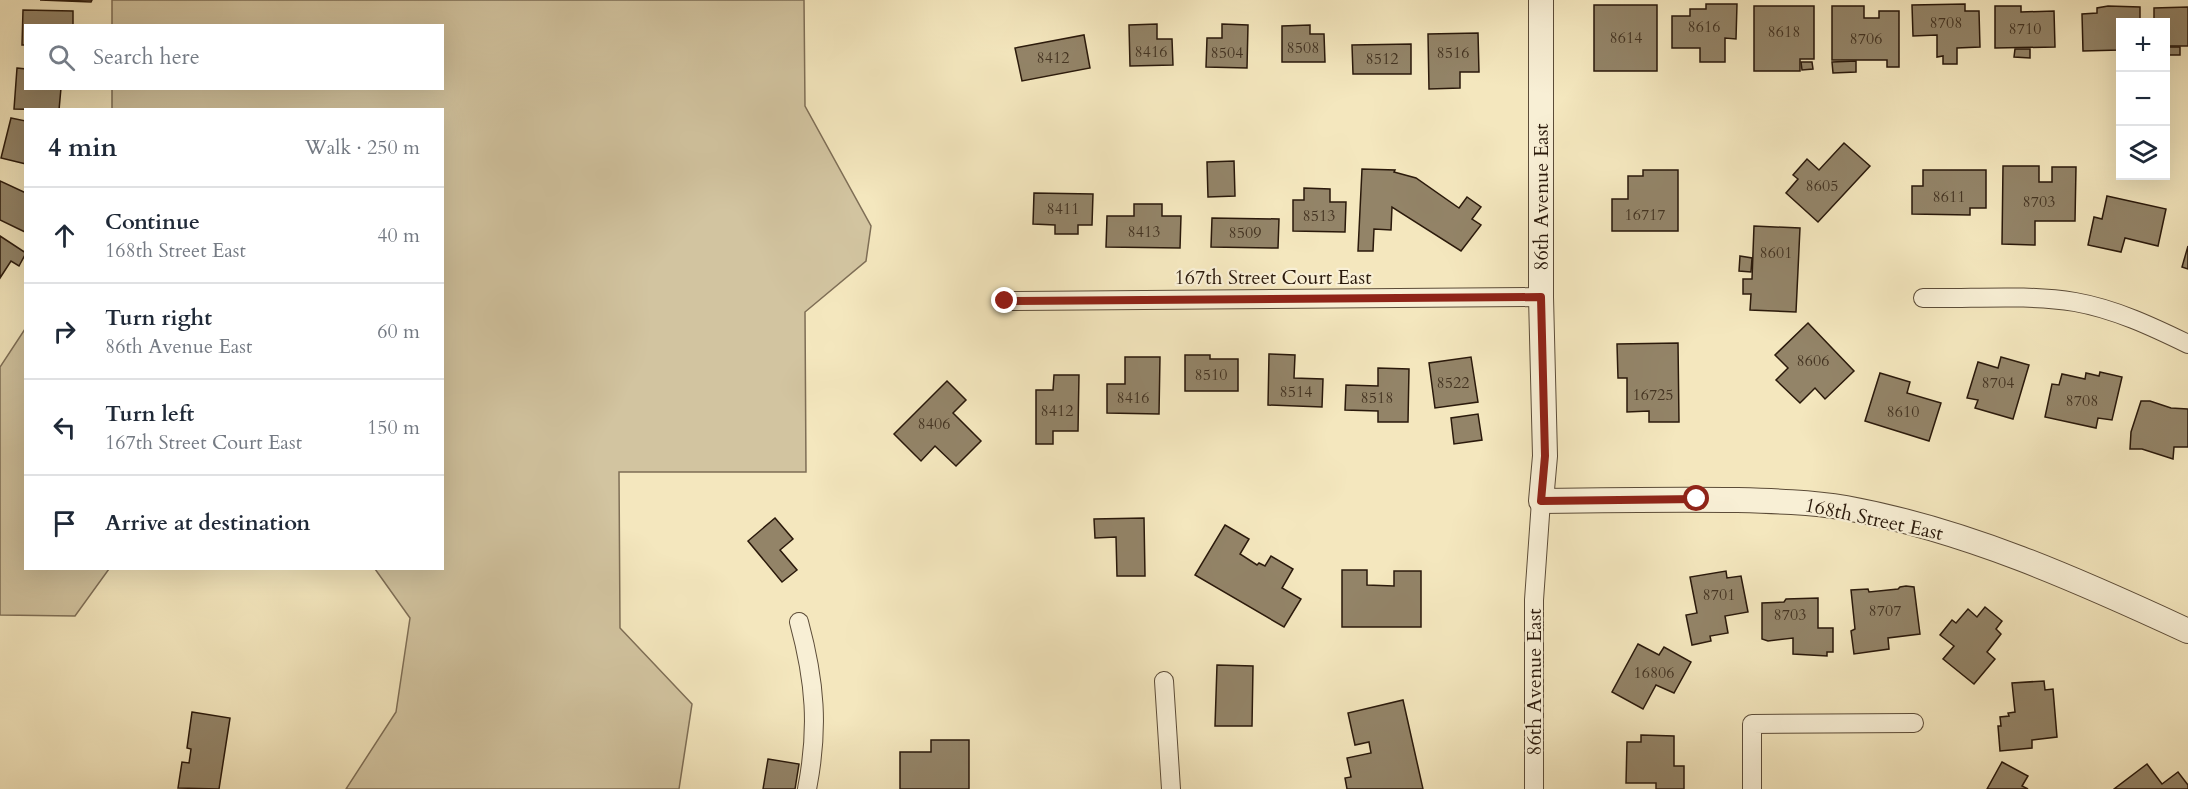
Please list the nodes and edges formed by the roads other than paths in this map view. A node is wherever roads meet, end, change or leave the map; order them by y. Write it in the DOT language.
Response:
graph roads {
  1 [pos="1541,0"];
  2 [pos="1541,297"];
  3 [pos="1923,298"];
  4 [pos="1005,301"];
  5 [pos="2188,345"];
  6 [pos="1541,501"];
  7 [pos="800,622"];
  8 [pos="2188,631"];
  9 [pos="1164,681"];
  10 [pos="1914,723"];
  11 [pos="807,789"];
  12 [pos="1171,789"];
  13 [pos="1534,789"];
  14 [pos="1752,789"];
  1 -- 2 [label="street, 86th Avenue East"];
  2 -- 4 [label="street, 167th Street Court East"];
  2 -- 6 [label="street, 86th Avenue East"];
  3 -- 5 [label="street"];
  6 -- 8 [label="street, 168th Street East"];
  6 -- 13 [label="street, 86th Avenue East"];
  7 -- 11 [label="street"];
  9 -- 12 [label="street"];
  10 -- 14 [label="street"];
}
